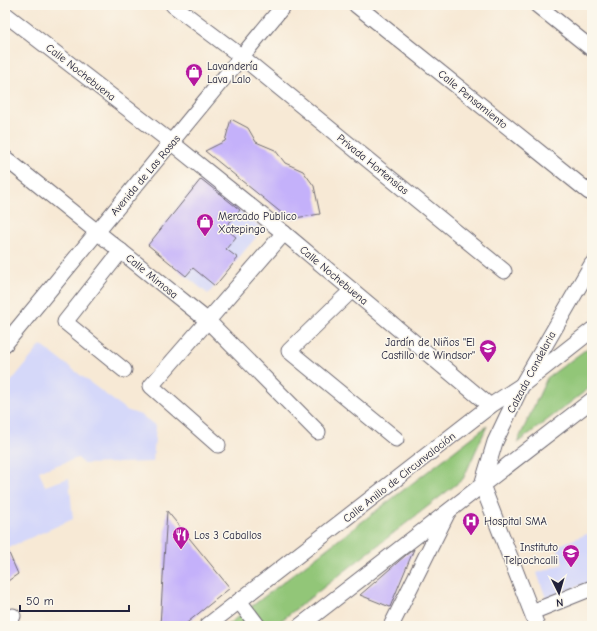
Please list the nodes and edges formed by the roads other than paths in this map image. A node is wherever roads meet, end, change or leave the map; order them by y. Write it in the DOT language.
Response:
graph roads {
  1 [pos="173,5"];
  2 [pos="284,5"];
  3 [pos="356,5"];
  4 [pos="537,5"];
  5 [pos="5,14"];
  6 [pos="592,49"];
  7 [pos="242,58"];
  8 [pos="172,142"];
  9 [pos="5,158"];
  10 [pos="589,192"];
  11 [pos="96,233"];
  12 [pos="284,233"];
  13 [pos="121,251"];
  14 [pos="592,264"];
  15 [pos="504,271"];
  16 [pos="352,290"];
  17 [pos="208,321"];
  18 [pos="592,330"];
  19 [pos="5,344"];
  20 [pos="124,370"];
  21 [pos="522,385"];
  22 [pos="592,400"];
  23 [pos="490,406"];
  24 [pos="318,432"];
  25 [pos="396,440"];
  26 [pos="218,445"];
  27 [pos="482,485"];
  28 [pos="449,510"];
  29 [pos="592,588"];
  30 [pos="239,601"];
  31 [pos="532,612"];
  32 [pos="207,626"];
  33 [pos="258,626"];
  34 [pos="300,626"];
  35 [pos="391,626"];
  36 [pos="537,626"];
  1 -- 7 [label="street, Privada Hortensias"];
  2 -- 7 [label="street, Avenida de Las Rosas"];
  3 -- 10 [label="street, Calle Pensamiento"];
  4 -- 6 [label="street"];
  5 -- 8 [label="street, Calle Nochebuena"];
  7 -- 8 [label="street, Avenida de Las Rosas"];
  7 -- 15 [label="street, Privada Hortensias"];
  8 -- 11 [label="street, Avenida de Las Rosas"];
  8 -- 12 [label="street, Calle Nochebuena"];
  9 -- 11 [label="street, Calle Mimosa"];
  11 -- 13 [label="street, Calle Mimosa"];
  11 -- 19 [label="street, Avenida de Las Rosas"];
  12 -- 16 [label="street, Calle Nochebuena"];
  12 -- 17 [label="street"];
  13 -- 17 [label="street, Calle Mimosa"];
  13 -- 20 [label="street"];
  14 -- 21 [label="street, Calzada Candelaria"];
  16 -- 23 [label="street, Calle Nochebuena"];
  16 -- 25 [label="street"];
  17 -- 24 [label="street, Calle Mimosa"];
  17 -- 26 [label="street"];
  18 -- 21 [label="street, Calle Anillo de Circunvalación"];
  21 -- 23 [label="street, Calle Anillo de Circunvalación"];
  21 -- 27 [label="street, Calzada Candelaria"];
  22 -- 27 [label="street"];
  23 -- 30 [label="street, Calle Anillo de Circunvalación"];
  27 -- 28 [label="street"];
  27 -- 31 [label="street"];
  28 -- 34 [label="street"];
  28 -- 35 [label="street"];
  29 -- 31 [label="street"];
  30 -- 32 [label="street, Calle Anillo de Circunvalación"];
  30 -- 33 [label="street"];
  31 -- 36 [label="street"];
}
